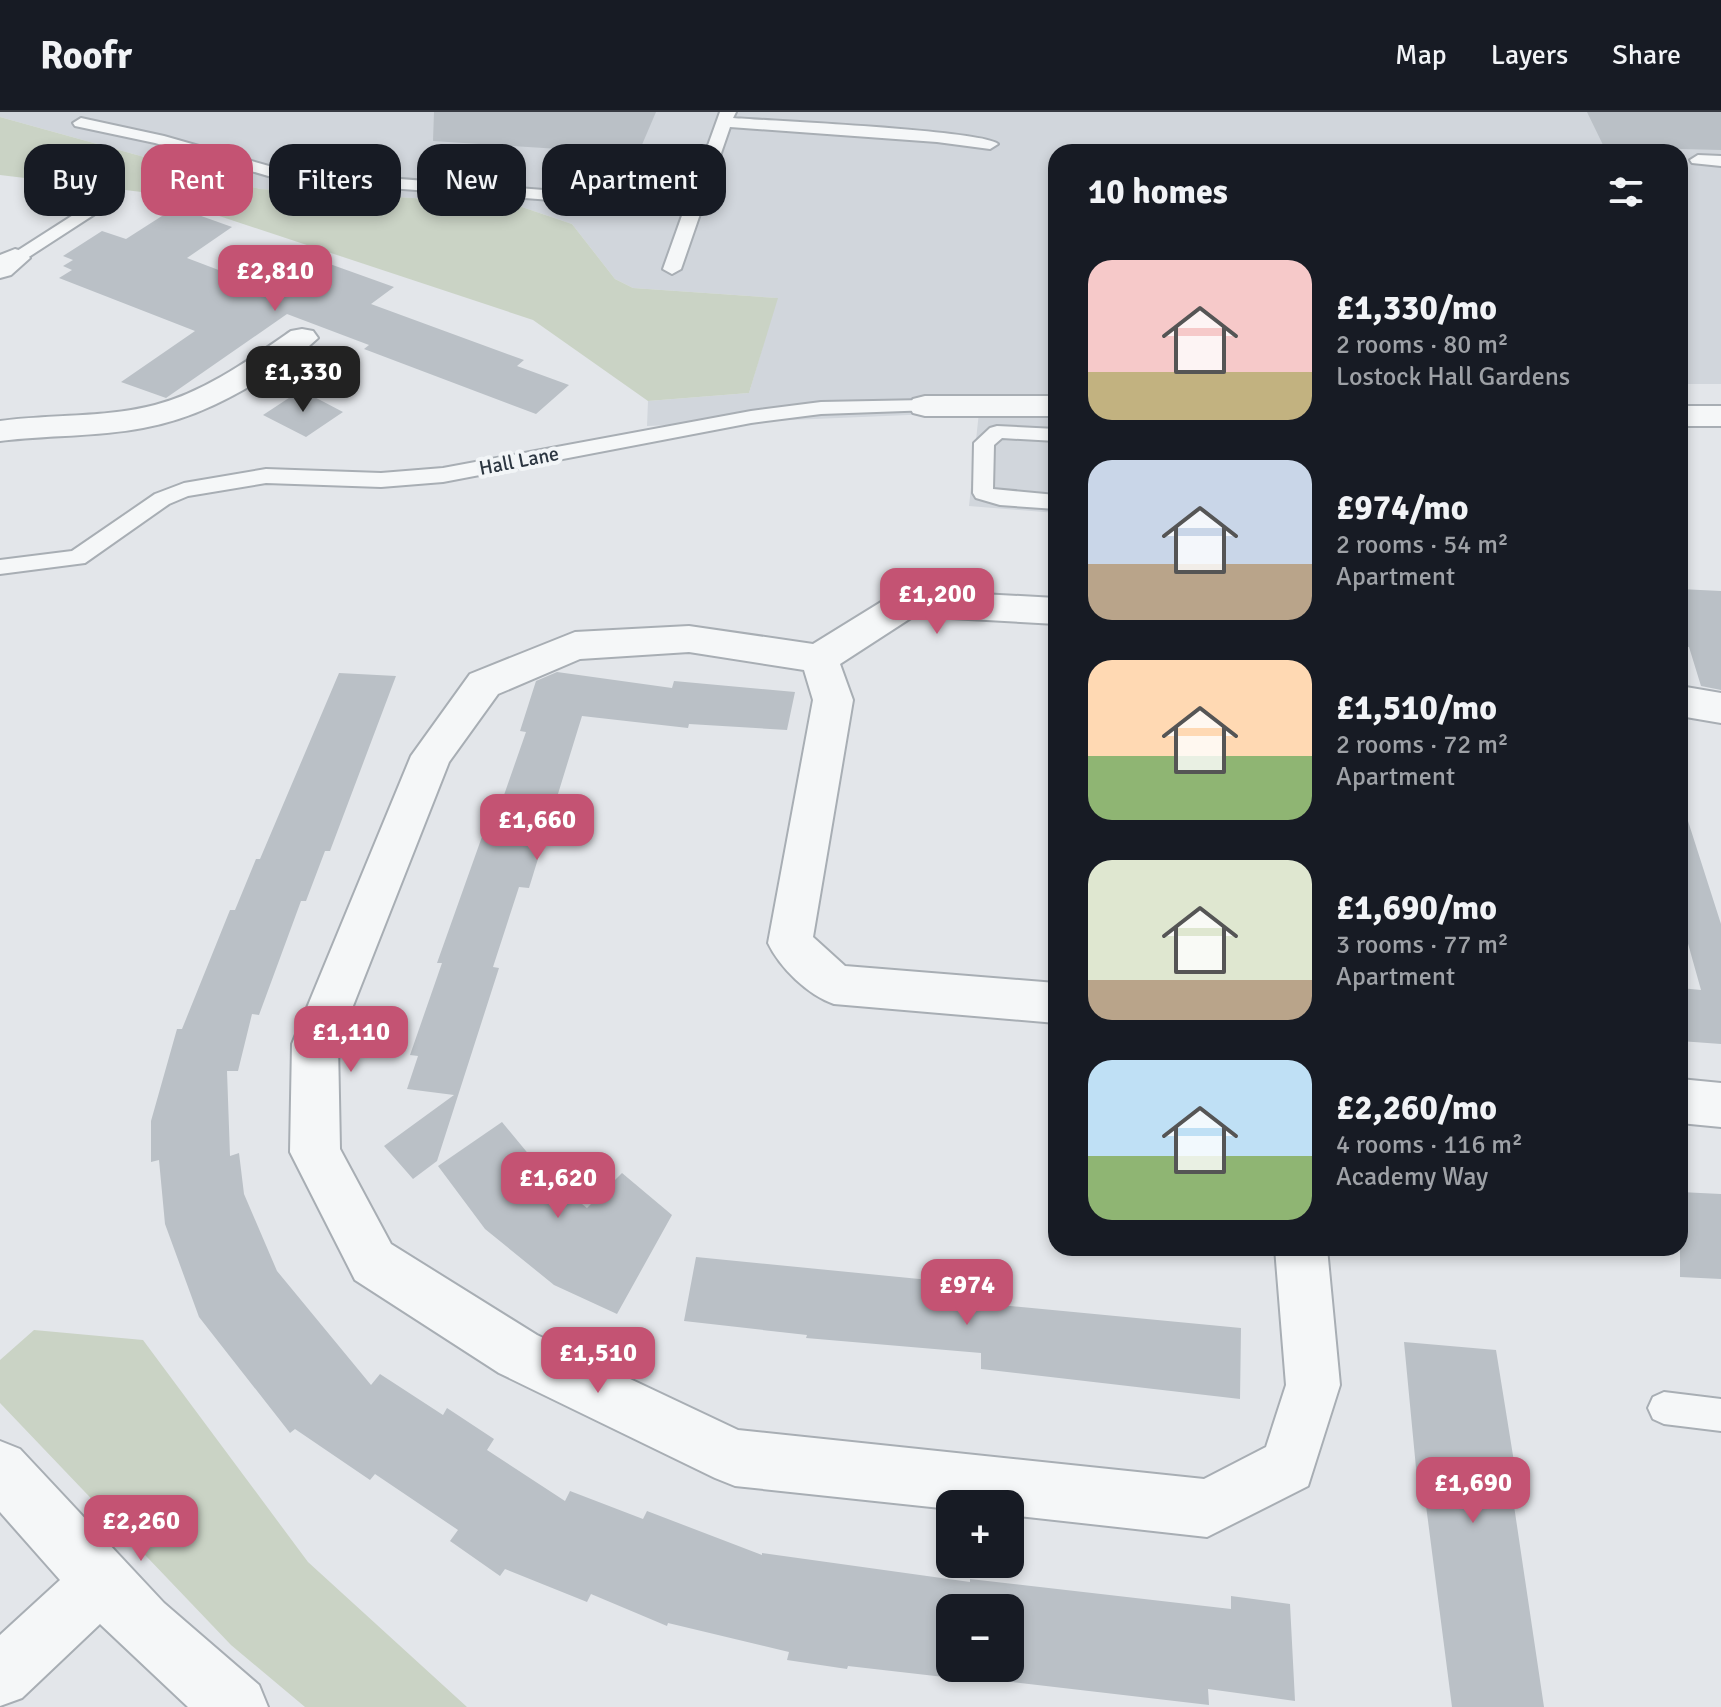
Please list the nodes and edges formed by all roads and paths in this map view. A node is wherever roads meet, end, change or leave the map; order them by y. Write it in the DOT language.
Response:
graph roads {
  1 [pos="726,117"];
  2 [pos="81,123"];
  3 [pos="716,144"];
  4 [pos="990,144"];
  5 [pos="1698,160"];
  6 [pos="1721,161"];
  7 [pos="542,195"];
  8 [pos="80,216"];
  9 [pos="690,216"];
  10 [pos="7,264"];
  11 [pos="672,269"];
  12 [pos="326,380"];
  13 [pos="925,406"];
  14 [pos="1048,408"];
  15 [pos="1688,416"];
  16 [pos="1721,416"];
  17 [pos="994,419"];
  18 [pos="0,431"];
  19 [pos="1048,433"];
  20 [pos="1048,501"];
  21 [pos="0,567"];
  22 [pos="1048,611"];
  23 [pos="819,659"];
  24 [pos="1688,704"];
  25 [pos="1721,708"];
  26 [pos="1048,1002"];
  27 [pos="1688,1102"];
  28 [pos="1721,1105"];
  29 [pos="1302,1256"];
  30 [pos="1664,1408"];
  31 [pos="1721,1415"];
  32 [pos="0,1469"];
  33 [pos="102,1582"];
  34 [pos="0,1676"];
  35 [pos="237,1707"];
  1 -- 3 [label="lane"];
  1 -- 4 [label="lane"];
  2 -- 7 [label="lane"];
  5 -- 6 [label="lane"];
  8 -- 10 [label="lane"];
  9 -- 11 [label="lane"];
  12 -- 18 [label="street"];
  13 -- 17 [label="street, Hall Lane"];
  13 -- 21 [label="lane, Hall Lane"];
  14 -- 17 [label="street, Hall Lane"];
  15 -- 16 [label="street"];
  17 -- 19 [label="lane"];
  17 -- 20 [label="lane"];
  22 -- 23 [label="street"];
  23 -- 26 [label="street"];
  23 -- 29 [label="street"];
  24 -- 25 [label="street"];
  27 -- 28 [label="street"];
  30 -- 31 [label="lane"];
  32 -- 33 [label="street"];
  33 -- 34 [label="street"];
  33 -- 35 [label="street"];
}
